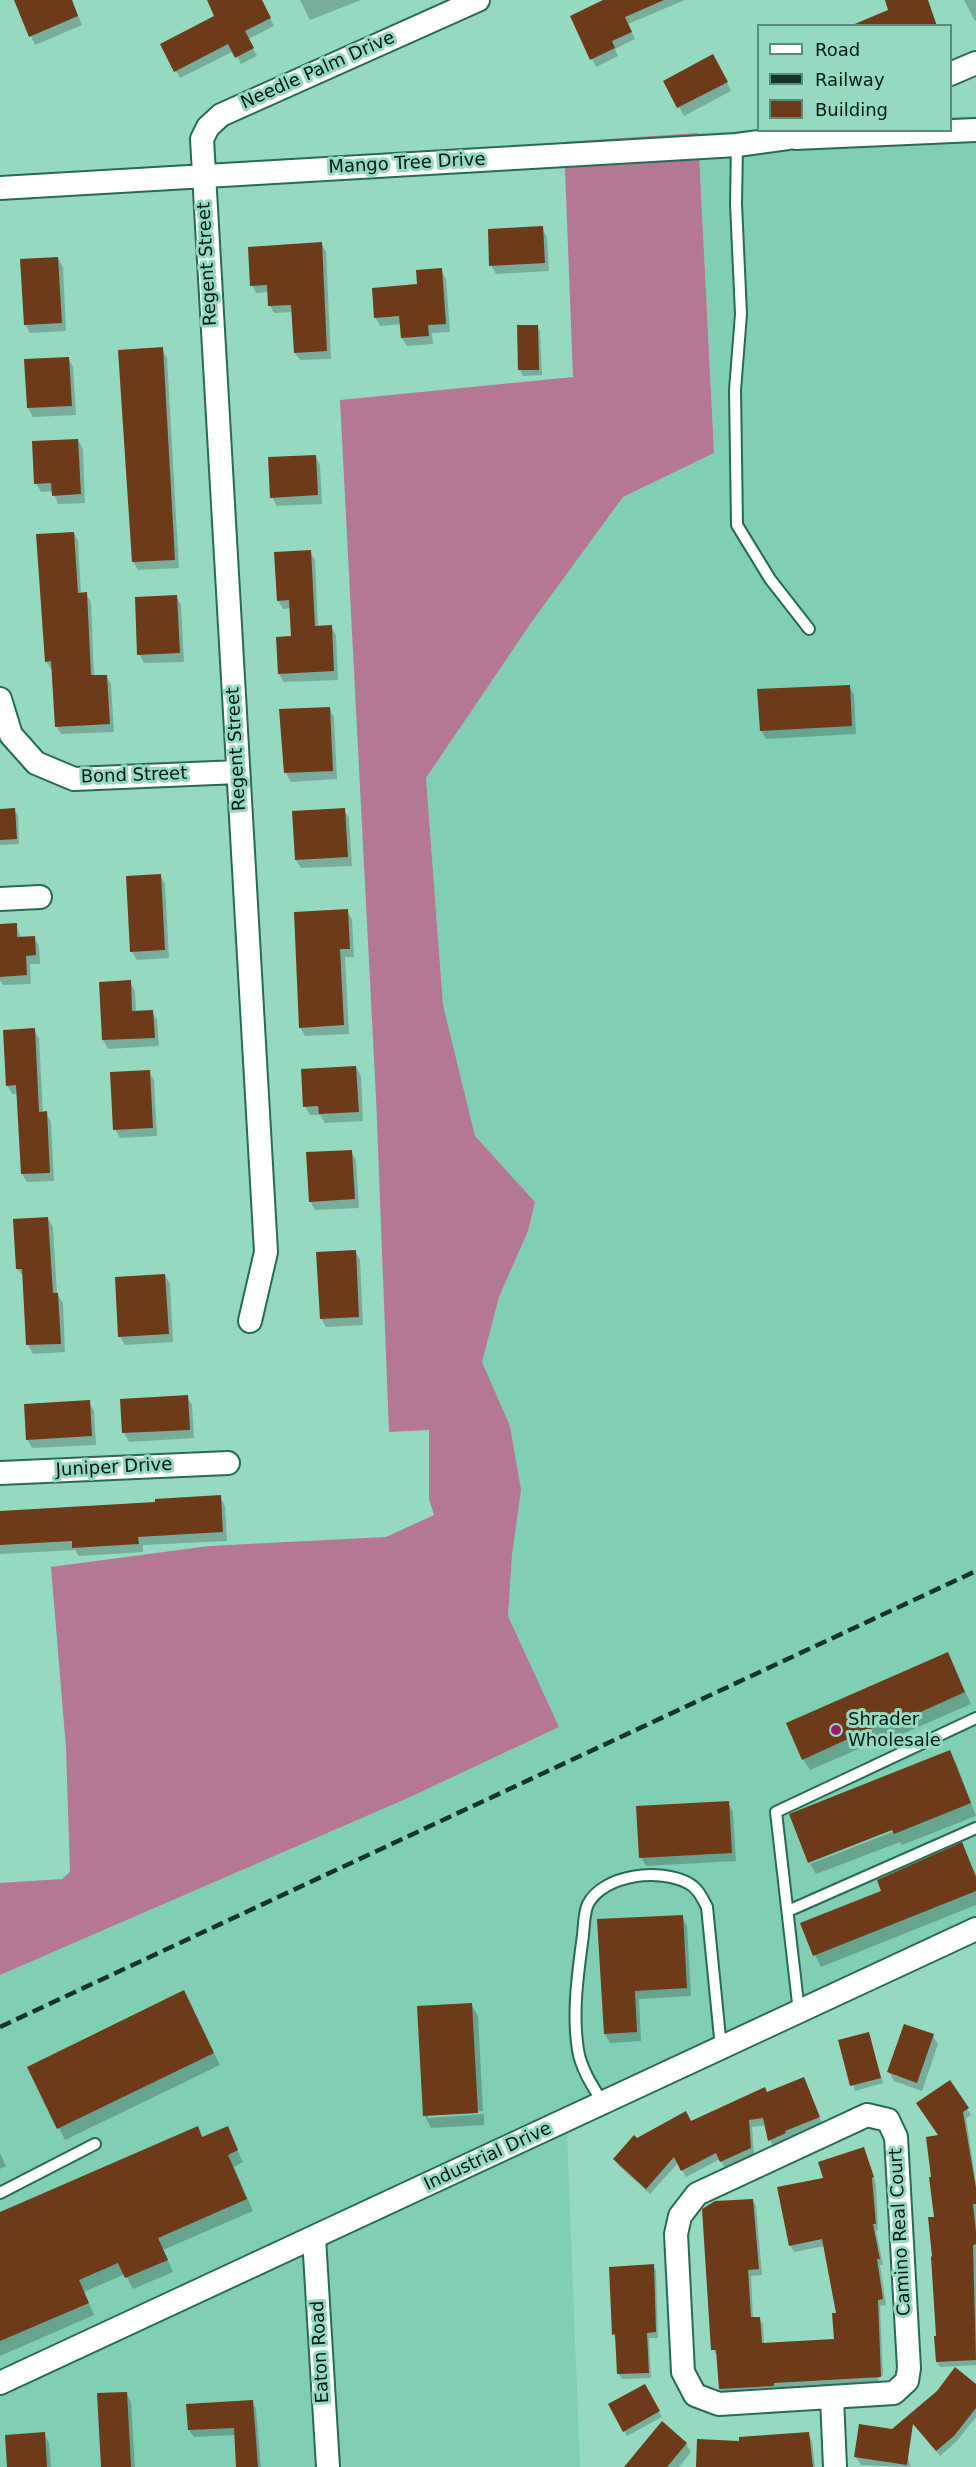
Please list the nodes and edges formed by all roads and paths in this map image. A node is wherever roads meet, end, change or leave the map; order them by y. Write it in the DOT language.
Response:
graph roads {
  1 [pos="478,0"];
  2 [pos="976,63"];
  3 [pos="952,74"];
  4 [pos="976,129"];
  5 [pos="952,130"];
  6 [pos="806,132"];
  7 [pos="913,132"];
  8 [pos="788,138"];
  9 [pos="738,145"];
  10 [pos="203,176"];
  11 [pos="0,188"];
  12 [pos="809,629"];
  13 [pos="0,699"];
  14 [pos="238,772"];
  15 [pos="40,897"];
  16 [pos="0,899"];
  17 [pos="250,1321"];
  18 [pos="228,1463"];
  19 [pos="0,1473"];
  20 [pos="976,1718"];
  21 [pos="976,1828"];
  22 [pos="788,1911"];
  23 [pos="976,1929"];
  24 [pos="799,2012"];
  25 [pos="721,2048"];
  26 [pos="603,2103"];
  27 [pos="95,2144"];
  28 [pos="0,2193"];
  29 [pos="314,2238"];
  30 [pos="0,2383"];
  31 [pos="832,2398"];
  32 [pos="328,2467"];
  33 [pos="835,2467"];
  1 -- 10 [label="street, Needle Palm Drive"];
  2 -- 3 [label="street"];
  4 -- 5 [label="street"];
  6 -- 8 [label="street, Mango Tree Drive"];
  7 -- 8 [label="street"];
  8 -- 9 [label="street, Mango Tree Drive"];
  9 -- 10 [label="street, Mango Tree Drive"];
  9 -- 12 [label="lane"];
  10 -- 11 [label="street, Mango Tree Drive"];
  10 -- 14 [label="street, Regent Street"];
  13 -- 14 [label="street, Bond Street"];
  14 -- 17 [label="street, Regent Street"];
  15 -- 16 [label="street"];
  18 -- 19 [label="street, Juniper Drive"];
  20 -- 22 [label="lane"];
  21 -- 22 [label="lane"];
  22 -- 24 [label="lane"];
  23 -- 24 [label="street, Industrial Drive"];
  24 -- 25 [label="street, Industrial Drive"];
  25 -- 26 [label="street, Industrial Drive"];
  25 -- 26 [label="lane"];
  26 -- 29 [label="street, Industrial Drive"];
  27 -- 28 [label="lane"];
  29 -- 30 [label="street, Industrial Drive"];
  29 -- 32 [label="street, Eaton Road"];
  31 -- 31 [label="street, Camino Real Court"];
  31 -- 33 [label="street"];
}
